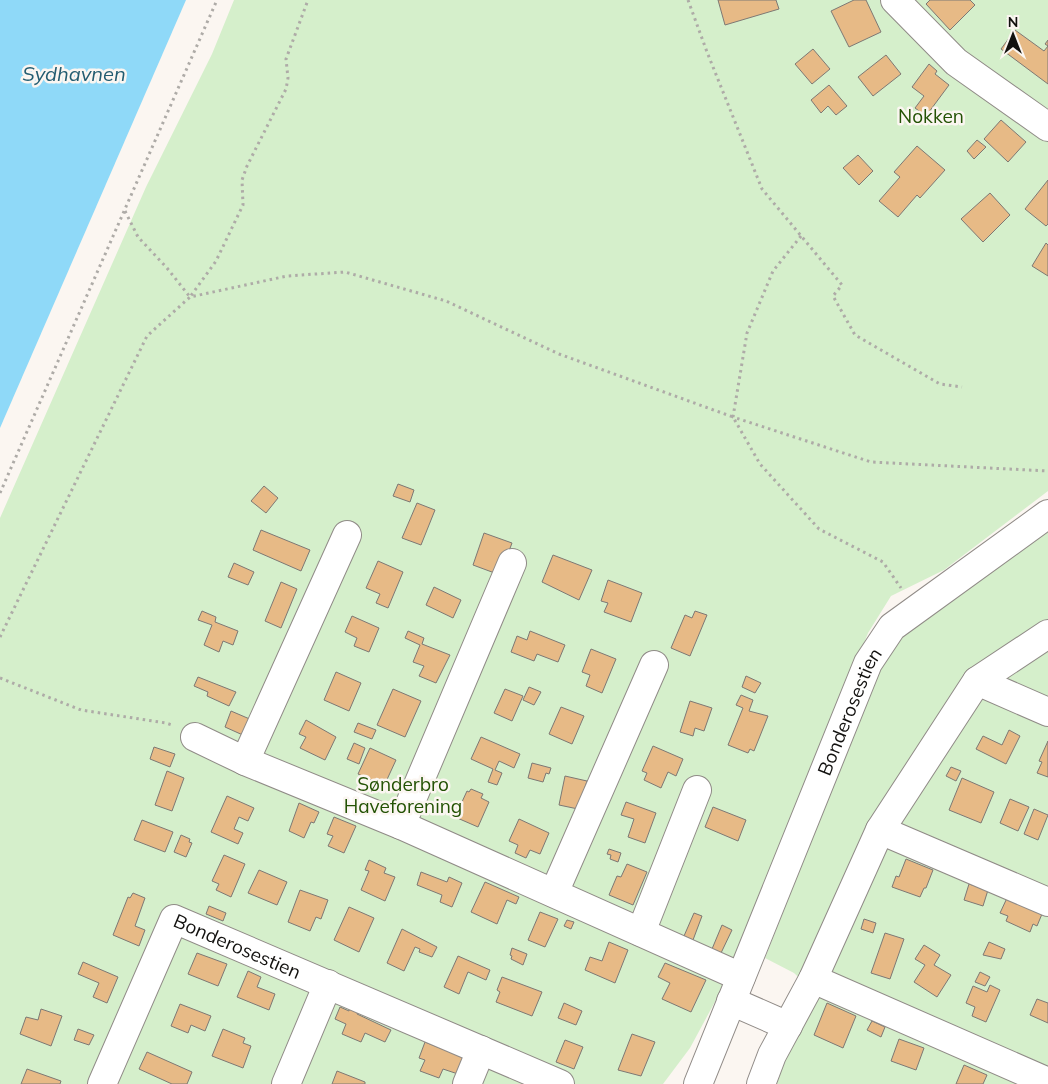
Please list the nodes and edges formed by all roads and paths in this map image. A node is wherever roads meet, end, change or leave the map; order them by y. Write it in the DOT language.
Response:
graph roads {
  1 [pos="217,0"];
  2 [pos="308,0"];
  3 [pos="688,0"];
  4 [pos="895,0"];
  5 [pos="1045,119"];
  6 [pos="125,212"];
  7 [pos="801,236"];
  8 [pos="190,297"];
  9 [pos="962,387"];
  10 [pos="733,417"];
  11 [pos="1048,471"];
  12 [pos="0,492"];
  13 [pos="1048,514"];
  14 [pos="347,535"];
  15 [pos="512,563"];
  16 [pos="916,609"];
  17 [pos="1048,634"];
  18 [pos="0,637"];
  19 [pos="654,665"];
  20 [pos="0,678"];
  21 [pos="977,681"];
  22 [pos="1048,712"];
  23 [pos="195,737"];
  24 [pos="245,761"];
  25 [pos="697,790"];
  26 [pos="401,825"];
  27 [pos="880,830"];
  28 [pos="554,893"];
  29 [pos="1048,902"];
  30 [pos="641,932"];
  31 [pos="813,979"];
  32 [pos="328,984"];
  33 [pos="736,989"];
  34 [pos="788,1026"];
  35 [pos="481,1050"];
  36 [pos="1048,1082"];
  37 [pos="102,1084"];
  38 [pos="286,1084"];
  39 [pos="467,1084"];
  40 [pos="560,1084"];
  41 [pos="698,1084"];
  42 [pos="761,1084"];
  1 -- 6 [label="path"];
  2 -- 8 [label="path"];
  3 -- 7 [label="path"];
  4 -- 5 [label="lane"];
  6 -- 8 [label="path"];
  6 -- 12 [label="path"];
  7 -- 9 [label="path"];
  7 -- 10 [label="path"];
  8 -- 10 [label="path"];
  8 -- 18 [label="path"];
  10 -- 11 [label="path"];
  10 -- 16 [label="path"];
  13 -- 16 [label="lane, Bonderosestien"];
  14 -- 24 [label="lane"];
  15 -- 26 [label="lane"];
  16 -- 33 [label="lane, Bonderosestien"];
  17 -- 21 [label="lane"];
  19 -- 28 [label="lane"];
  20 -- 23 [label="path"];
  21 -- 22 [label="lane"];
  21 -- 27 [label="lane"];
  23 -- 24 [label="lane"];
  24 -- 26 [label="lane"];
  25 -- 30 [label="lane"];
  26 -- 28 [label="lane"];
  27 -- 29 [label="lane"];
  27 -- 31 [label="lane"];
  28 -- 30 [label="lane"];
  30 -- 33 [label="lane"];
  31 -- 34 [label="lane"];
  31 -- 36 [label="lane"];
  32 -- 35 [label="lane, Bonderosestien"];
  32 -- 37 [label="lane, Bonderosestien"];
  32 -- 38 [label="lane, Bonderosestien"];
  33 -- 34 [label="lane"];
  33 -- 41 [label="lane, Bonderosestien"];
  34 -- 42 [label="lane"];
  35 -- 39 [label="lane"];
  35 -- 40 [label="lane, Bonderosestien"];
}
